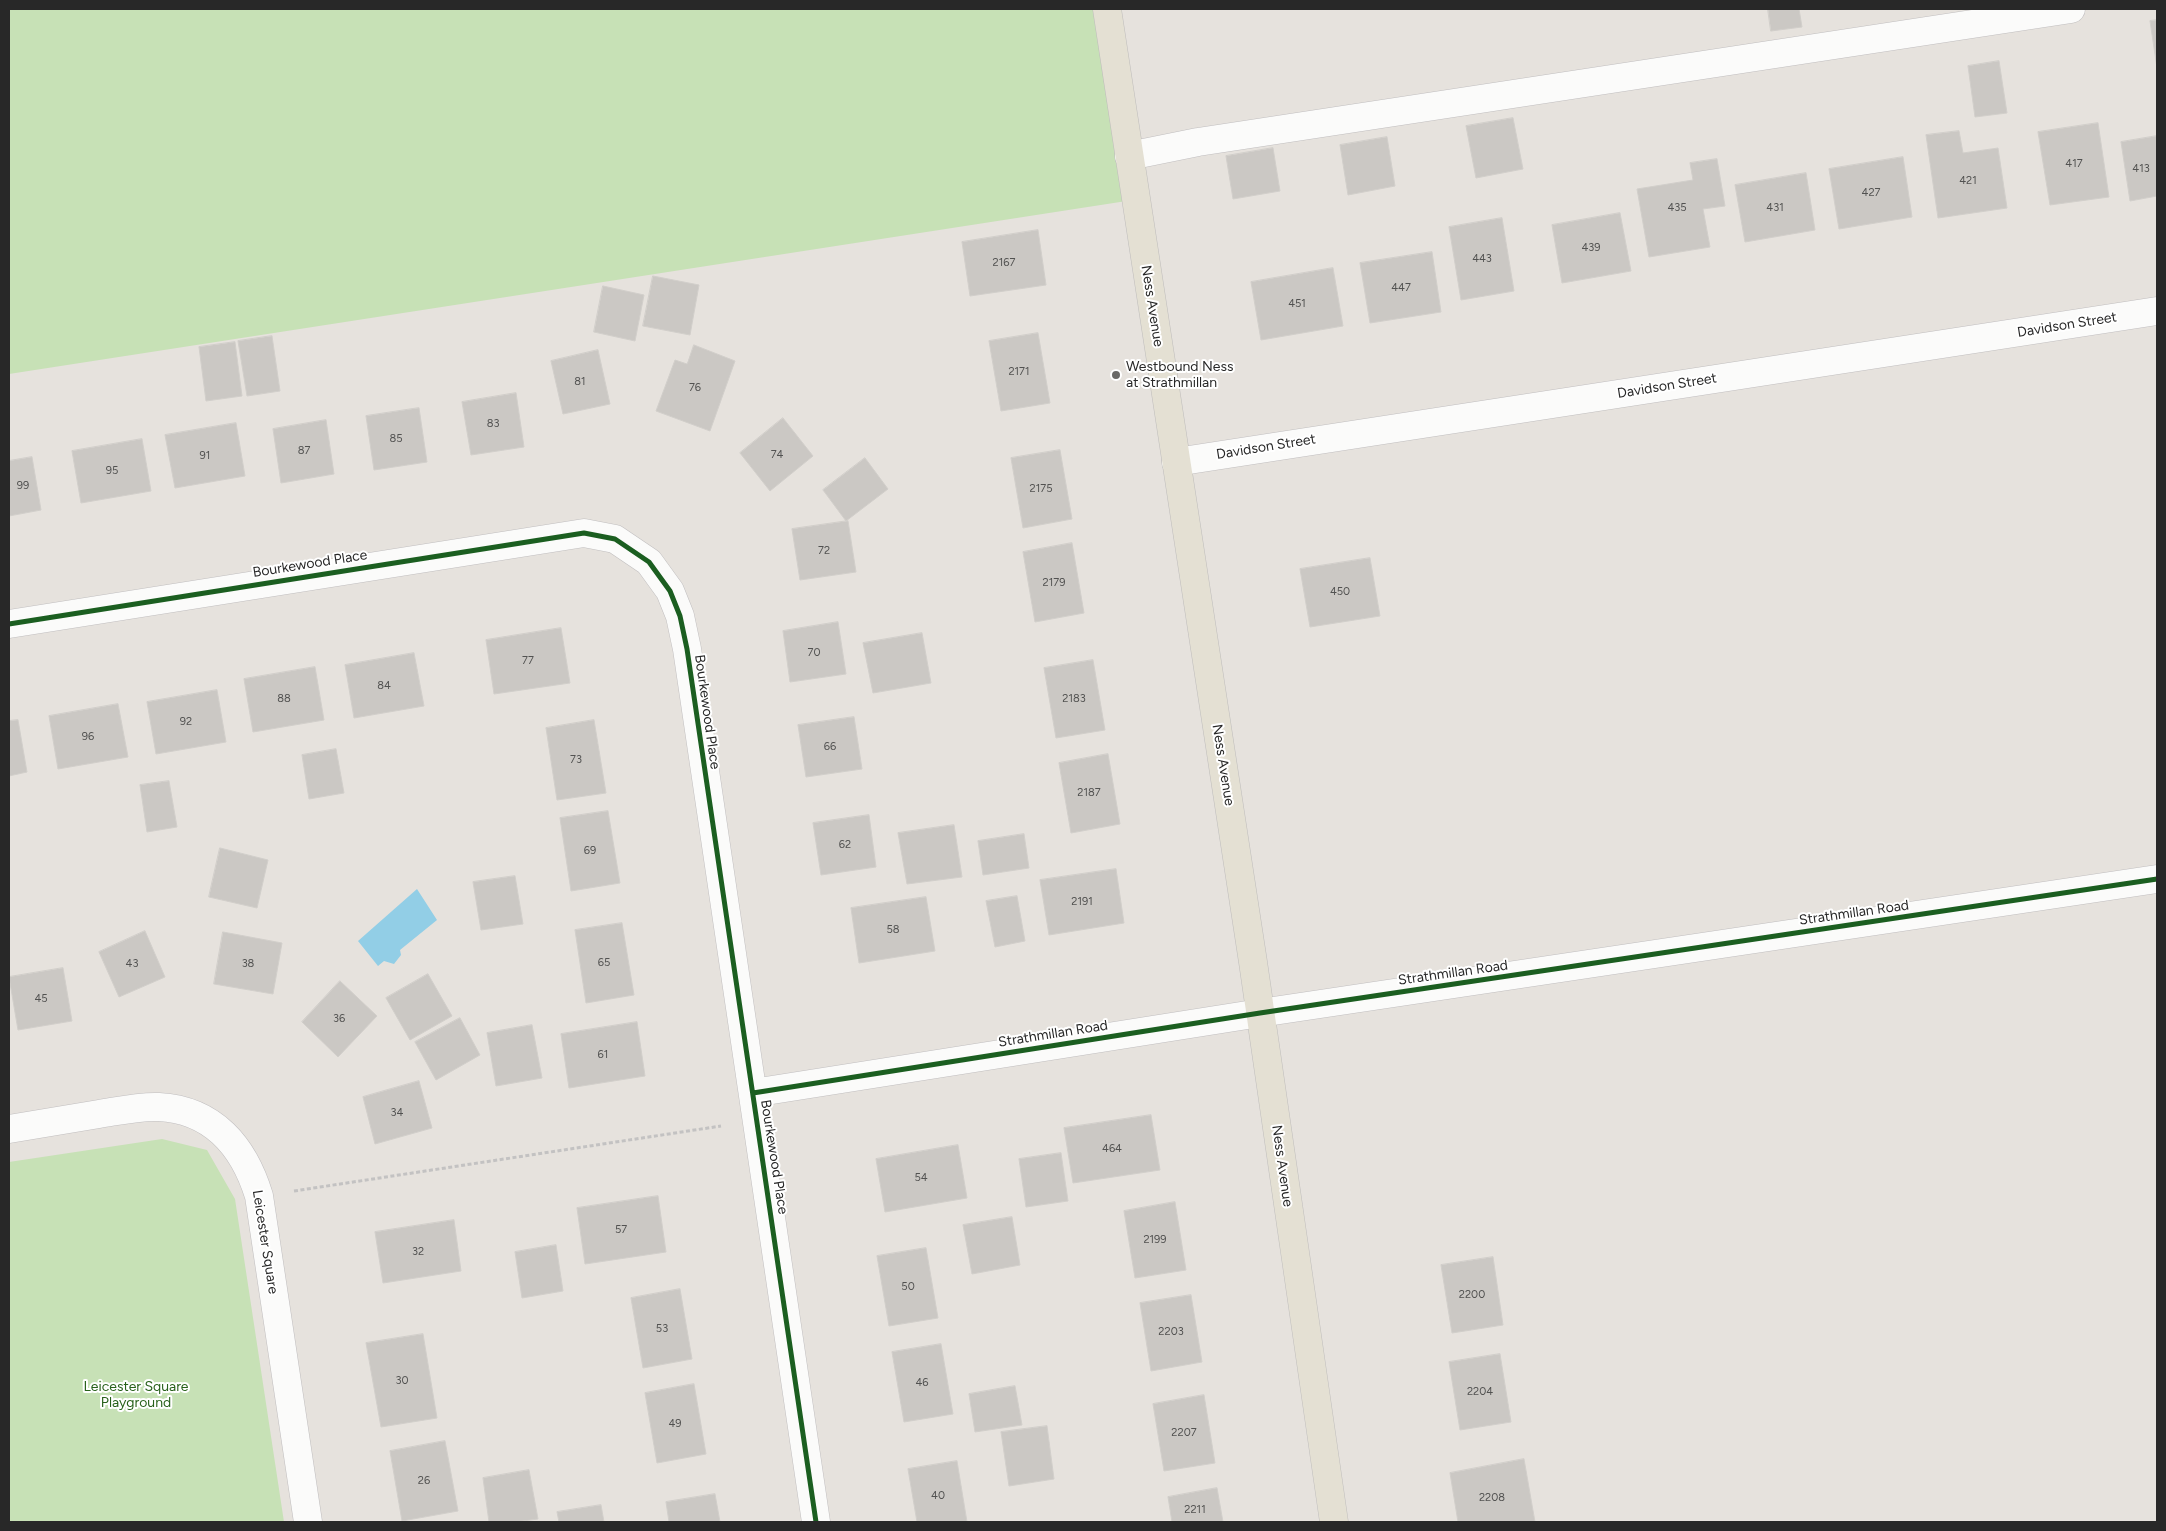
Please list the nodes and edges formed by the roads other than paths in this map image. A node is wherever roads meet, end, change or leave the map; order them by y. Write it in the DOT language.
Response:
graph roads {
  1 [pos="1107,9"];
  2 [pos="2071,9"];
  3 [pos="1129,156"];
  4 [pos="2157,311"];
  5 [pos="1176,462"];
  6 [pos="9,624"];
  7 [pos="2157,879"];
  8 [pos="1260,1013"];
  9 [pos="753,1092"];
  10 [pos="9,1128"];
  11 [pos="308,1522"];
  12 [pos="816,1522"];
  13 [pos="1334,1522"];
  1 -- 3 [label="main road, Ness Avenue"];
  2 -- 3 [label="street"];
  3 -- 5 [label="main road, Ness Avenue"];
  4 -- 5 [label="street, Davidson Street"];
  5 -- 8 [label="main road, Ness Avenue"];
  6 -- 9 [label="street, Bourkewood Place"];
  7 -- 8 [label="street, Strathmillan Road"];
  8 -- 9 [label="street, Strathmillan Road"];
  8 -- 13 [label="main road, Ness Avenue"];
  9 -- 12 [label="street, Bourkewood Place"];
  10 -- 11 [label="street, Leicester Square"];
}
